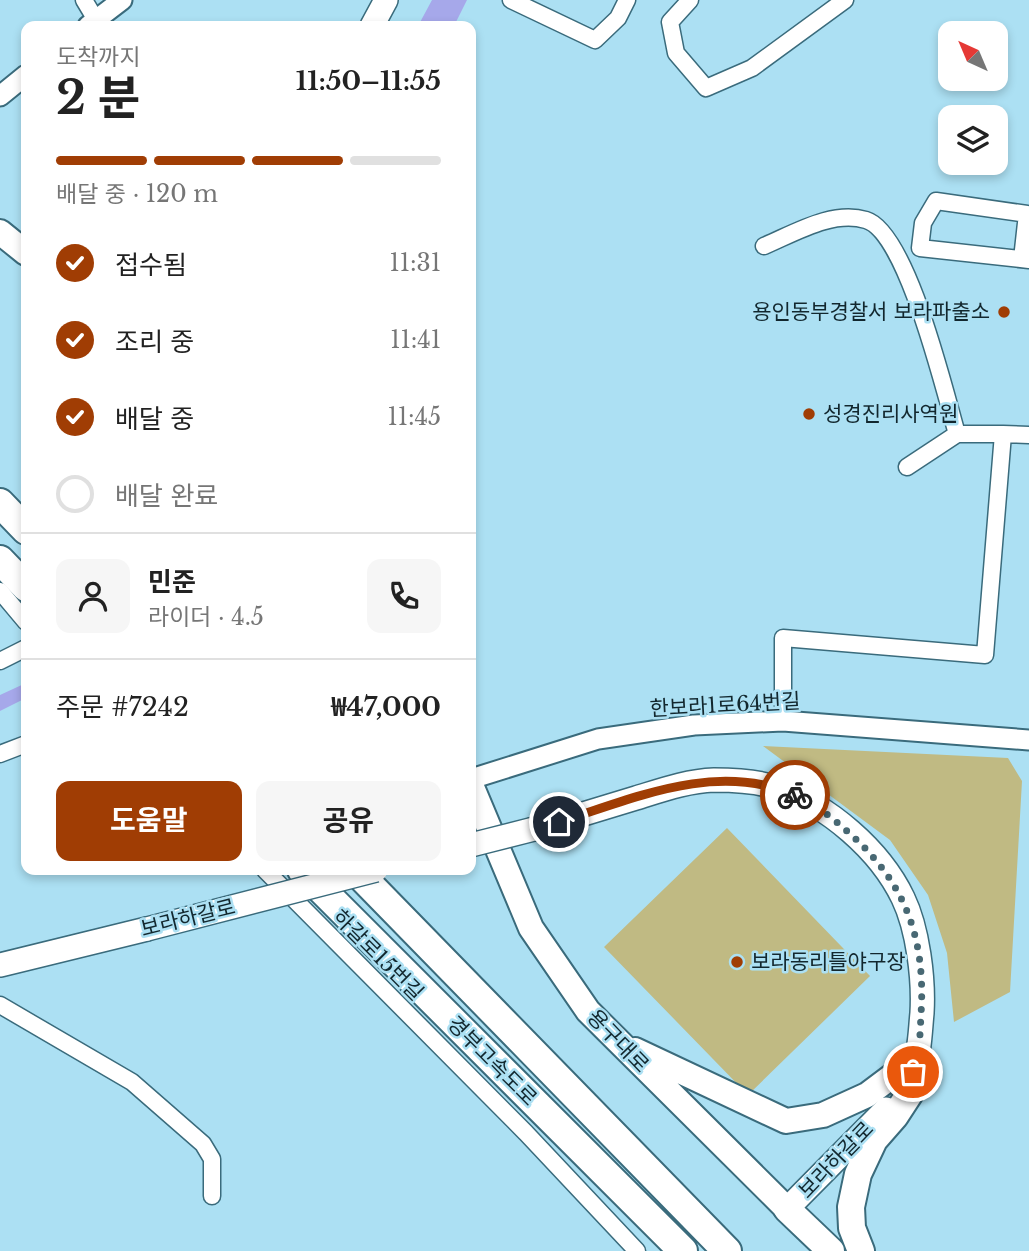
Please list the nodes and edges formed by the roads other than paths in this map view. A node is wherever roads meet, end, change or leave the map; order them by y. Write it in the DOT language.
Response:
graph roads {
  1 [pos="84,0"];
  2 [pos="121,0"];
  3 [pos="386,0"];
  4 [pos="511,0"];
  5 [pos="627,0"];
  6 [pos="690,0"];
  7 [pos="845,0"];
  8 [pos="91,21"];
  9 [pos="95,21"];
  10 [pos="375,21"];
  11 [pos="21,79"];
  12 [pos="0,96"];
  13 [pos="0,232"];
  14 [pos="764,246"];
  15 [pos="21,249"];
  16 [pos="1025,260"];
  17 [pos="957,434"];
  18 [pos="1003,434"];
  19 [pos="1029,435"];
  20 [pos="907,467"];
  21 [pos="0,503"];
  22 [pos="21,525"];
  23 [pos="0,560"];
  24 [pos="21,582"];
  25 [pos="0,591"];
  26 [pos="21,615"];
  27 [pos="21,650"];
  28 [pos="0,661"];
  29 [pos="783,721"];
  30 [pos="1029,740"];
  31 [pos="21,746"];
  32 [pos="0,754"];
  33 [pos="476,777"];
  34 [pos="476,797"];
  35 [pos="476,844"];
  36 [pos="270,875"];
  37 [pos="307,875"];
  38 [pos="357,875"];
  39 [pos="360,875"];
  40 [pos="0,965"];
  41 [pos="0,1005"];
  42 [pos="616,1041"];
  43 [pos="919,1056"];
  44 [pos="212,1196"];
  45 [pos="787,1209"];
  46 [pos="637,1251"];
  47 [pos="683,1251"];
  48 [pos="727,1251"];
  49 [pos="831,1251"];
  50 [pos="861,1251"];
  1 -- 8 [label="street"];
  2 -- 9 [label="street"];
  3 -- 10 [label="main road"];
  4 -- 5 [label="street"];
  6 -- 7 [label="street"];
  11 -- 12 [label="street"];
  13 -- 15 [label="main road"];
  14 -- 17 [label="street"];
  16 -- 16 [label="street"];
  17 -- 18 [label="street"];
  17 -- 20 [label="street"];
  18 -- 19 [label="street"];
  18 -- 29 [label="street"];
  21 -- 22 [label="highway"];
  23 -- 24 [label="highway"];
  25 -- 26 [label="street"];
  27 -- 28 [label="street"];
  29 -- 30 [label="street, 한보라1로64번길"];
  29 -- 33 [label="street, 한보라1로64번길"];
  31 -- 32 [label="street"];
  34 -- 42 [label="main road, 용구대로"];
  35 -- 43 [label="main road, 보라하갈로, bridge"];
  36 -- 46 [label="street, 하갈로15번길"];
  37 -- 47 [label="highway, 경부고속도로"];
  38 -- 40 [label="main road, 보라하갈로, bridge"];
  39 -- 48 [label="highway, 경부고속도로"];
  41 -- 44 [label="street"];
  42 -- 43 [label="main road"];
  42 -- 45 [label="main road, 용구대로"];
  43 -- 45 [label="main road, 보라하갈로"];
  43 -- 50 [label="highway"];
  45 -- 49 [label="highway, 용구대로"];
}
